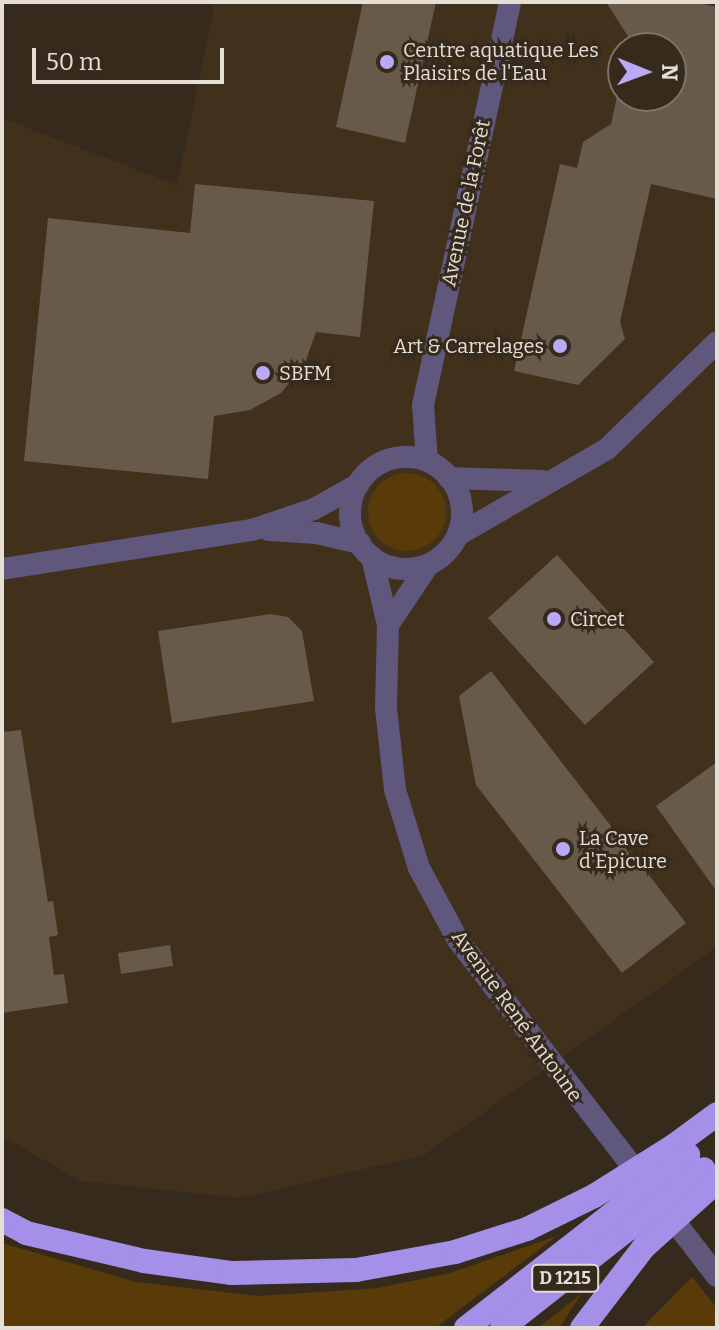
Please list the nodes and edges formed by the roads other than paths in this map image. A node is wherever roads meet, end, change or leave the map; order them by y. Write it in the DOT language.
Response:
graph roads {
  1 [pos="510,2"];
  2 [pos="717,342"];
  3 [pos="423,405"];
  4 [pos="393,459"];
  5 [pos="427,461"];
  6 [pos="449,478"];
  7 [pos="547,481"];
  8 [pos="359,484"];
  9 [pos="252,530"];
  10 [pos="458,535"];
  11 [pos="366,550"];
  12 [pos="429,564"];
  13 [pos="2,569"];
  14 [pos="388,625"];
  15 [pos="717,1114"];
  16 [pos="717,1130"];
  17 [pos="703,1166"];
  18 [pos="2,1220"];
  19 [pos="628,1229"];
  20 [pos="717,1276"];
  21 [pos="466,1328"];
  22 [pos="502,1328"];
  23 [pos="582,1328"];
  1 -- 3 [label="street, Avenue de la Forêt"];
  2 -- 7 [label="street"];
  3 -- 4 [label="street, Avenue de la Forêt"];
  3 -- 5 [label="street, Avenue de la Forêt"];
  4 -- 5 [label="street"];
  4 -- 8 [label="street"];
  5 -- 6 [label="street"];
  6 -- 7 [label="street"];
  6 -- 10 [label="street"];
  7 -- 10 [label="street"];
  8 -- 9 [label="street"];
  8 -- 11 [label="street"];
  9 -- 11 [label="street"];
  9 -- 13 [label="street"];
  10 -- 12 [label="street"];
  11 -- 12 [label="street"];
  11 -- 14 [label="street, Avenue René Antoune"];
  12 -- 14 [label="street"];
  14 -- 20 [label="street, Avenue René Antoune"];
  15 -- 17 [label="highway"];
  16 -- 17 [label="highway"];
  17 -- 18 [label="highway, bridge"];
  17 -- 19 [label="highway, D 1215, bridge"];
  17 -- 19 [label="highway, bridge"];
  19 -- 21 [label="highway"];
  19 -- 22 [label="highway, D 1215"];
  19 -- 23 [label="highway, D 1215"];
}
